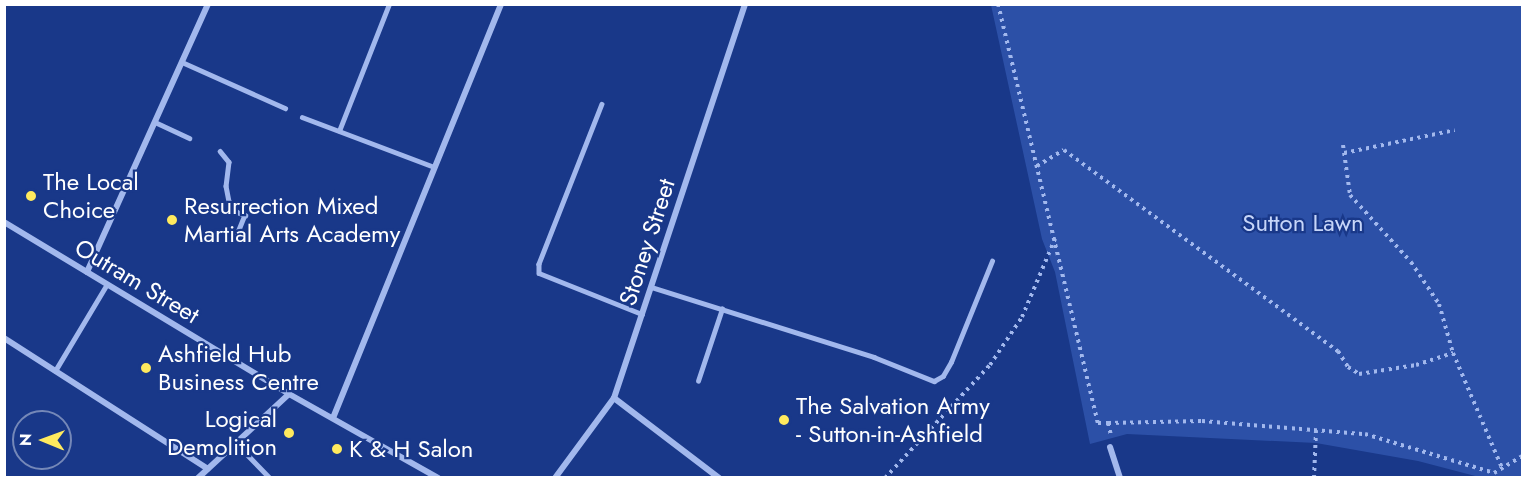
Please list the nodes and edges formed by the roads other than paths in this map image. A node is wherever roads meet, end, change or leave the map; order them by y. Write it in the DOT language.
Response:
graph roads {
  1 [pos="208,4"];
  2 [pos="389,4"];
  3 [pos="501,4"];
  4 [pos="745,4"];
  5 [pos="182,62"];
  6 [pos="602,104"];
  7 [pos="285,108"];
  8 [pos="302,117"];
  9 [pos="155,122"];
  10 [pos="339,131"];
  11 [pos="190,138"];
  12 [pos="220,151"];
  13 [pos="434,167"];
  14 [pos="4,222"];
  15 [pos="237,235"];
  16 [pos="992,261"];
  17 [pos="87,272"];
  18 [pos="107,284"];
  19 [pos="651,286"];
  20 [pos="722,309"];
  21 [pos="642,314"];
  22 [pos="4,338"];
  23 [pos="55,371"];
  24 [pos="698,381"];
  25 [pos="289,394"];
  26 [pos="614,398"];
  27 [pos="333,418"];
  28 [pos="236,443"];
  29 [pos="1110,447"];
  30 [pos="208,468"];
  31 [pos="198,477"];
  32 [pos="270,477"];
  33 [pos="438,477"];
  34 [pos="555,477"];
  35 [pos="719,477"];
  36 [pos="1120,477"];
  1 -- 5 [label="street"];
  2 -- 10 [label="lane"];
  3 -- 13 [label="street"];
  4 -- 19 [label="street, Stoney Street"];
  5 -- 7 [label="lane"];
  5 -- 9 [label="street"];
  6 -- 21 [label="lane"];
  8 -- 10 [label="lane"];
  9 -- 11 [label="lane"];
  9 -- 17 [label="street"];
  10 -- 13 [label="lane"];
  12 -- 15 [label="lane"];
  13 -- 27 [label="street"];
  14 -- 17 [label="street, Outram Street"];
  16 -- 20 [label="lane"];
  17 -- 18 [label="street, Outram Street"];
  18 -- 23 [label="lane"];
  18 -- 25 [label="street, Outram Street"];
  19 -- 20 [label="lane"];
  19 -- 21 [label="street, Stoney Street"];
  20 -- 24 [label="lane"];
  21 -- 26 [label="street, Stoney Street"];
  22 -- 23 [label="street"];
  23 -- 30 [label="street"];
  25 -- 27 [label="street, Outram Street"];
  25 -- 28 [label="street"];
  26 -- 34 [label="street, Stoney Street"];
  26 -- 35 [label="street"];
  27 -- 33 [label="street, Outram Street"];
  28 -- 30 [label="street"];
  28 -- 32 [label="lane"];
  29 -- 36 [label="street"];
  30 -- 31 [label="street"];
}
